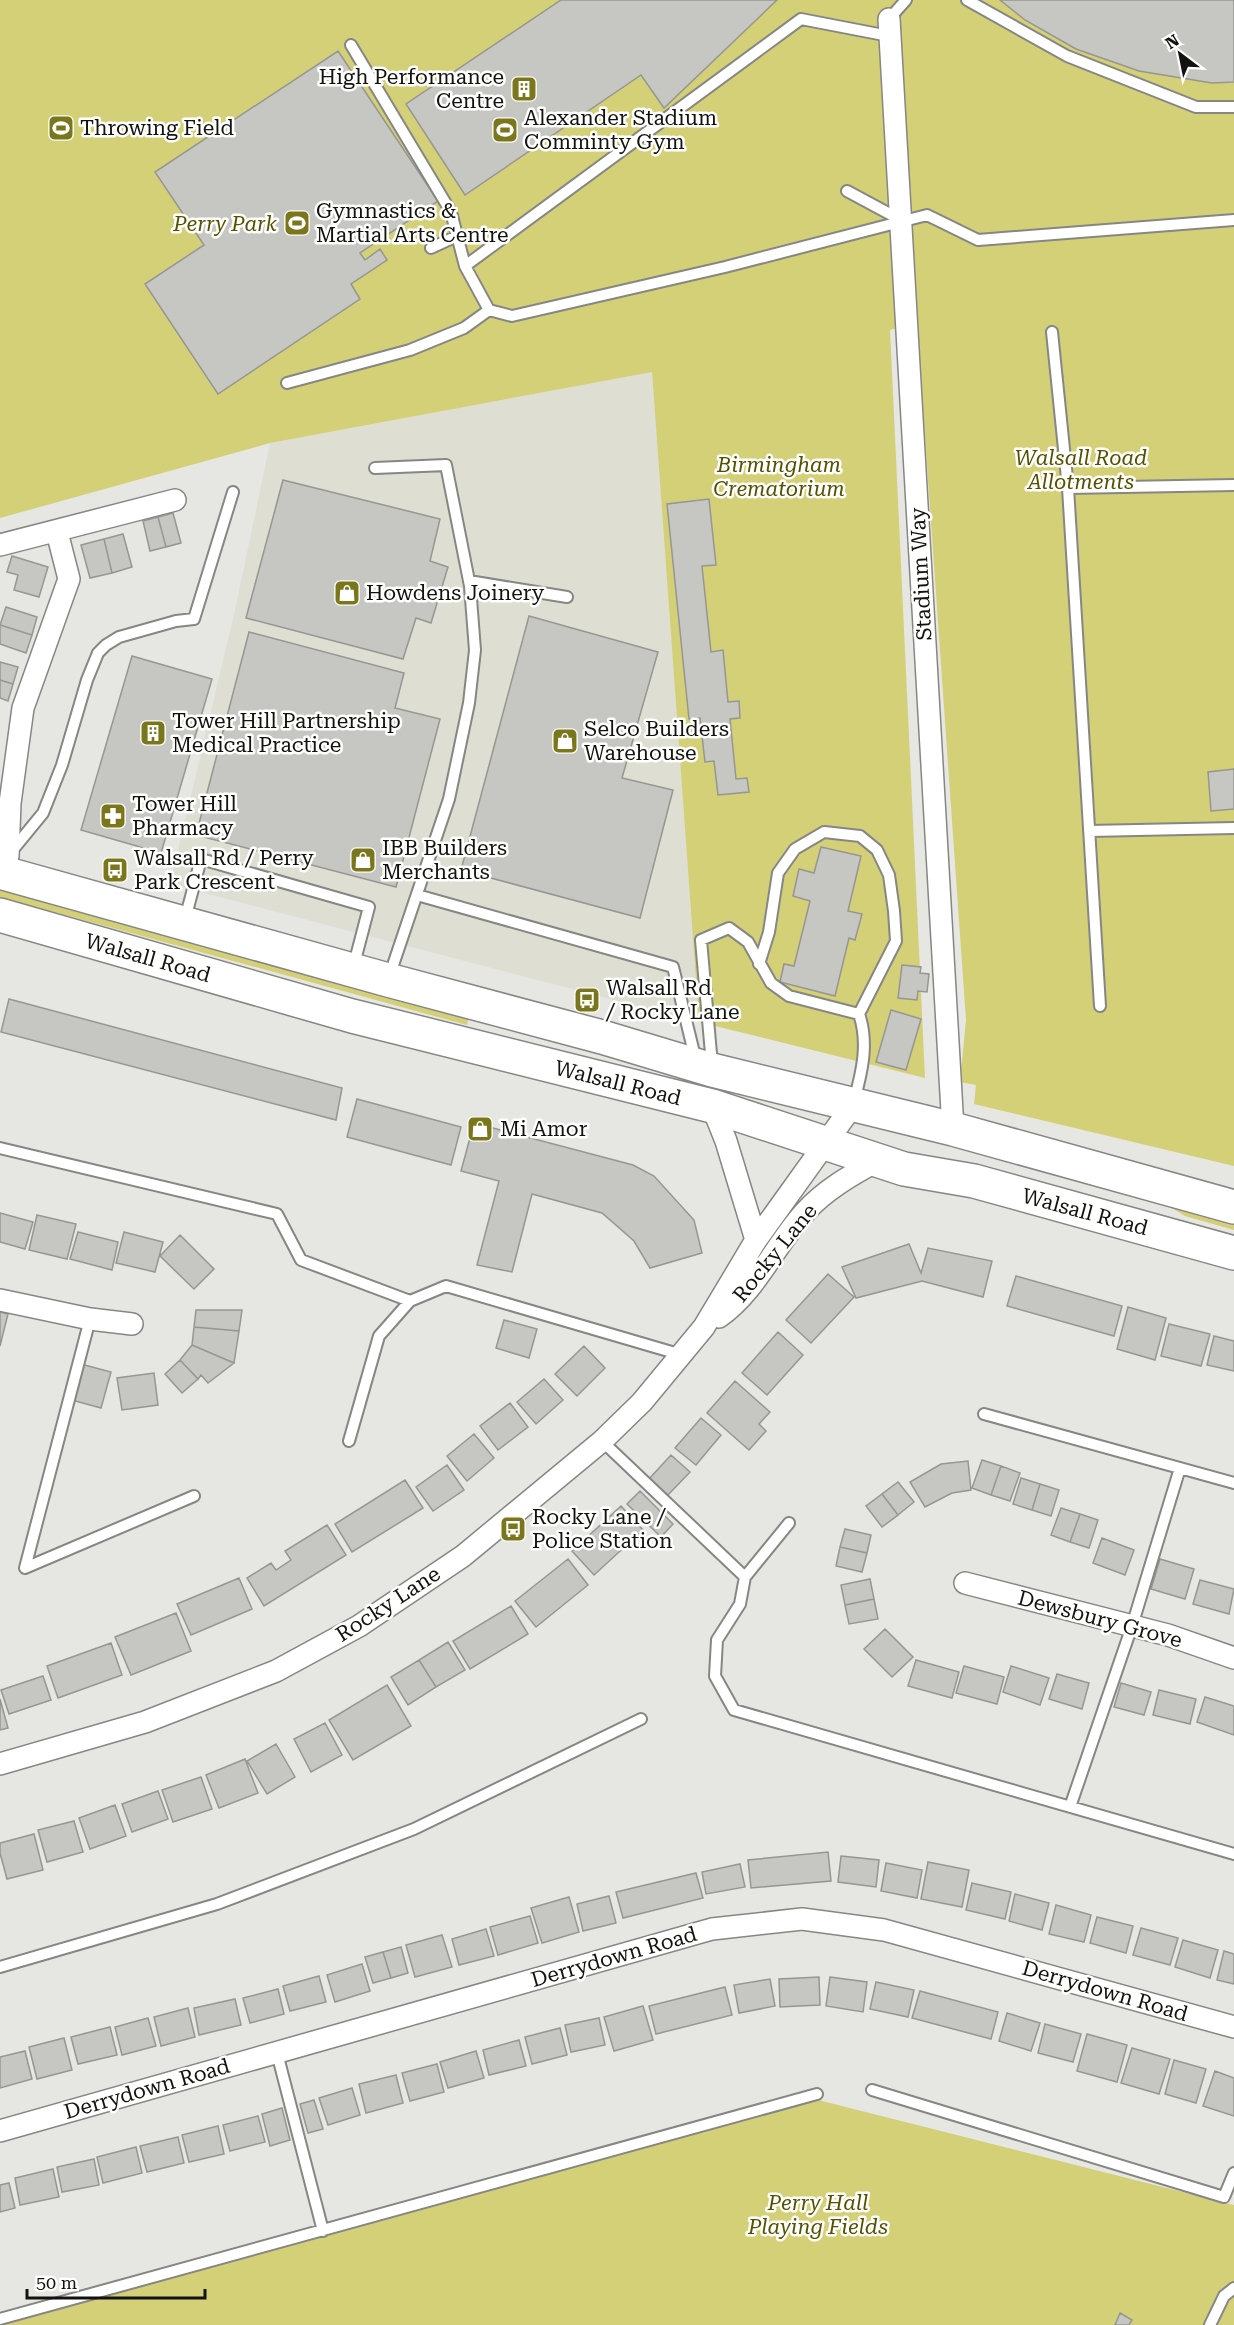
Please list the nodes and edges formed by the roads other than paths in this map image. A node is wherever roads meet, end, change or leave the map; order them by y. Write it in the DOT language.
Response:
graph roads {
  1 [pos="906,0"];
  2 [pos="967,0"];
  3 [pos="889,27"];
  4 [pos="351,45"];
  5 [pos="1234,107"];
  6 [pos="847,191"];
  7 [pos="901,220"];
  8 [pos="1234,220"];
  9 [pos="457,236"];
  10 [pos="431,248"];
  11 [pos="465,266"];
  12 [pos="489,310"];
  13 [pos="1052,332"];
  14 [pos="287,383"];
  15 [pos="375,468"];
  16 [pos="1234,485"];
  17 [pos="1068,488"];
  18 [pos="233,492"];
  19 [pos="175,500"];
  20 [pos="57,532"];
  21 [pos="0,545"];
  22 [pos="469,581"];
  23 [pos="567,597"];
  24 [pos="5,802"];
  25 [pos="1234,828"];
  26 [pos="1089,831"];
  27 [pos="3,865"];
  28 [pos="417,895"];
  29 [pos="0,915"];
  30 [pos="184,923"];
  31 [pos="759,964"];
  32 [pos="352,970"];
  33 [pos="388,980"];
  34 [pos="1101,1006"];
  35 [pos="859,1014"];
  36 [pos="705,1068"];
  37 [pos="853,1104"];
  38 [pos="711,1106"];
  39 [pos="953,1129"];
  40 [pos="824,1143"];
  41 [pos="0,1148"];
  42 [pos="877,1161"];
  43 [pos="974,1181"];
  44 [pos="1234,1207"];
  45 [pos="756,1240"];
  46 [pos="1234,1253"];
  47 [pos="0,1300"];
  48 [pos="410,1301"];
  49 [pos="90,1318"];
  50 [pos="132,1324"];
  51 [pos="704,1328"];
  52 [pos="682,1355"];
  53 [pos="984,1414"];
  54 [pos="349,1441"];
  55 [pos="603,1441"];
  56 [pos="1180,1467"];
  57 [pos="1234,1483"];
  58 [pos="194,1496"];
  59 [pos="789,1523"];
  60 [pos="745,1577"];
  61 [pos="965,1583"];
  62 [pos="1132,1626"];
  63 [pos="1234,1658"];
  64 [pos="641,1719"];
  65 [pos="0,1764"];
  66 [pos="1070,1807"];
  67 [pos="1234,1854"];
  68 [pos="0,1967"];
  69 [pos="1234,2027"];
  70 [pos="277,2053"];
  71 [pos="872,2090"];
  72 [pos="817,2094"];
  73 [pos="0,2131"];
  74 [pos="1234,2173"];
  75 [pos="323,2231"];
  76 [pos="1234,2288"];
  77 [pos="0,2319"];
  78 [pos="1210,2325"];
  1 -- 3 [label="lane"];
  2 -- 5 [label="lane"];
  3 -- 7 [label="street, Stadium Way"];
  3 -- 11 [label="lane"];
  4 -- 9 [label="lane"];
  6 -- 7 [label="lane"];
  7 -- 8 [label="lane"];
  7 -- 12 [label="lane"];
  7 -- 39 [label="street, Stadium Way"];
  9 -- 10 [label="lane"];
  9 -- 11 [label="lane"];
  11 -- 12 [label="lane"];
  12 -- 14 [label="lane"];
  13 -- 17 [label="lane"];
  15 -- 22 [label="lane"];
  16 -- 17 [label="lane"];
  17 -- 26 [label="lane"];
  18 -- 27 [label="lane"];
  19 -- 20 [label="street"];
  20 -- 21 [label="street"];
  20 -- 24 [label="street"];
  22 -- 23 [label="lane"];
  22 -- 28 [label="lane"];
  24 -- 27 [label="street"];
  25 -- 26 [label="lane"];
  26 -- 34 [label="lane"];
  27 -- 30 [label="highway, Walsall Road"];
  28 -- 33 [label="lane"];
  28 -- 36 [label="lane"];
  29 -- 38 [label="highway, Walsall Road"];
  30 -- 32 [label="highway, Walsall Road"];
  30 -- 32 [label="lane"];
  31 -- 35 [label="lane"];
  31 -- 35 [label="lane"];
  31 -- 36 [label="lane"];
  32 -- 33 [label="highway, Walsall Road"];
  33 -- 36 [label="highway, Walsall Road"];
  35 -- 37 [label="lane"];
  36 -- 37 [label="highway, Walsall Road"];
  37 -- 39 [label="highway, Walsall Road"];
  37 -- 40 [label="street, Rocky Lane"];
  38 -- 40 [label="highway, Walsall Road"];
  38 -- 45 [label="street, Rocky Lane"];
  39 -- 43 [label="highway"];
  39 -- 44 [label="highway, Walsall Road"];
  40 -- 42 [label="highway, Walsall Road"];
  40 -- 45 [label="street, Rocky Lane"];
  41 -- 48 [label="lane"];
  42 -- 43 [label="highway, Walsall Road"];
  42 -- 51 [label="street, Rocky Lane"];
  43 -- 46 [label="highway, Walsall Road"];
  45 -- 51 [label="street, Rocky Lane"];
  47 -- 49 [label="street"];
  48 -- 52 [label="lane"];
  48 -- 54 [label="lane"];
  49 -- 50 [label="street"];
  49 -- 58 [label="lane"];
  51 -- 52 [label="street, Rocky Lane"];
  52 -- 55 [label="street, Rocky Lane"];
  53 -- 56 [label="lane"];
  55 -- 60 [label="lane"];
  55 -- 65 [label="street, Rocky Lane"];
  56 -- 57 [label="lane"];
  56 -- 62 [label="lane"];
  59 -- 60 [label="lane"];
  60 -- 66 [label="lane"];
  61 -- 62 [label="street, Dewsbury Grove"];
  62 -- 63 [label="street, Dewsbury Grove"];
  62 -- 66 [label="lane"];
  64 -- 68 [label="lane"];
  66 -- 67 [label="lane"];
  69 -- 70 [label="street, Derrydown Road"];
  70 -- 73 [label="street, Derrydown Road"];
  70 -- 75 [label="lane"];
  71 -- 74 [label="lane"];
  72 -- 75 [label="lane"];
  75 -- 77 [label="lane"];
  76 -- 78 [label="lane"];
}
